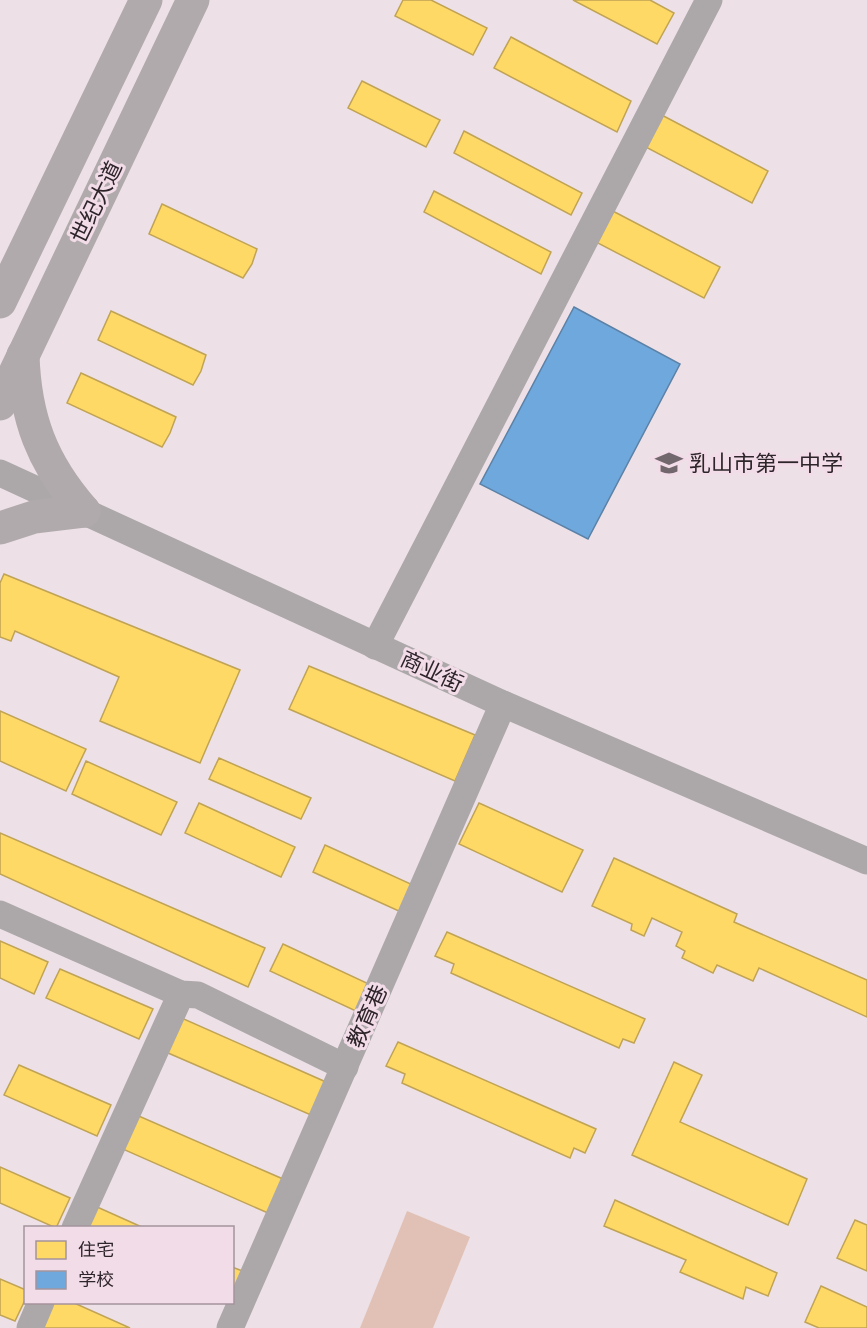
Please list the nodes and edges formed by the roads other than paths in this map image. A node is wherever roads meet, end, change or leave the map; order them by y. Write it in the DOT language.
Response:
graph roads {
  1 [pos="146,0"];
  2 [pos="193,0"];
  3 [pos="709,0"];
  4 [pos="0,302"];
  5 [pos="23,355"];
  6 [pos="0,404"];
  7 [pos="0,473"];
  8 [pos="84,511"];
  9 [pos="0,528"];
  10 [pos="375,646"];
  11 [pos="503,704"];
  12 [pos="867,861"];
  13 [pos="0,914"];
  14 [pos="181,994"];
  15 [pos="345,1067"];
  16 [pos="75,1226"];
  17 [pos="40,1304"];
  18 [pos="30,1328"];
  19 [pos="230,1328"];
  1 -- 4 [label="main road, 世纪大道"];
  2 -- 5 [label="main road, 世纪大道"];
  3 -- 10 [label="street"];
  5 -- 6 [label="main road, 世纪大道"];
  5 -- 8 [label="main road"];
  7 -- 8 [label="street, 商业街"];
  8 -- 9 [label="main road"];
  8 -- 10 [label="street, 商业街"];
  10 -- 11 [label="street, 商业街"];
  11 -- 12 [label="street, 商业街"];
  11 -- 15 [label="street, 教育巷"];
  13 -- 14 [label="street"];
  14 -- 15 [label="street"];
  14 -- 16 [label="street"];
  15 -- 19 [label="street, 教育巷"];
  17 -- 18 [label="street"];
}
